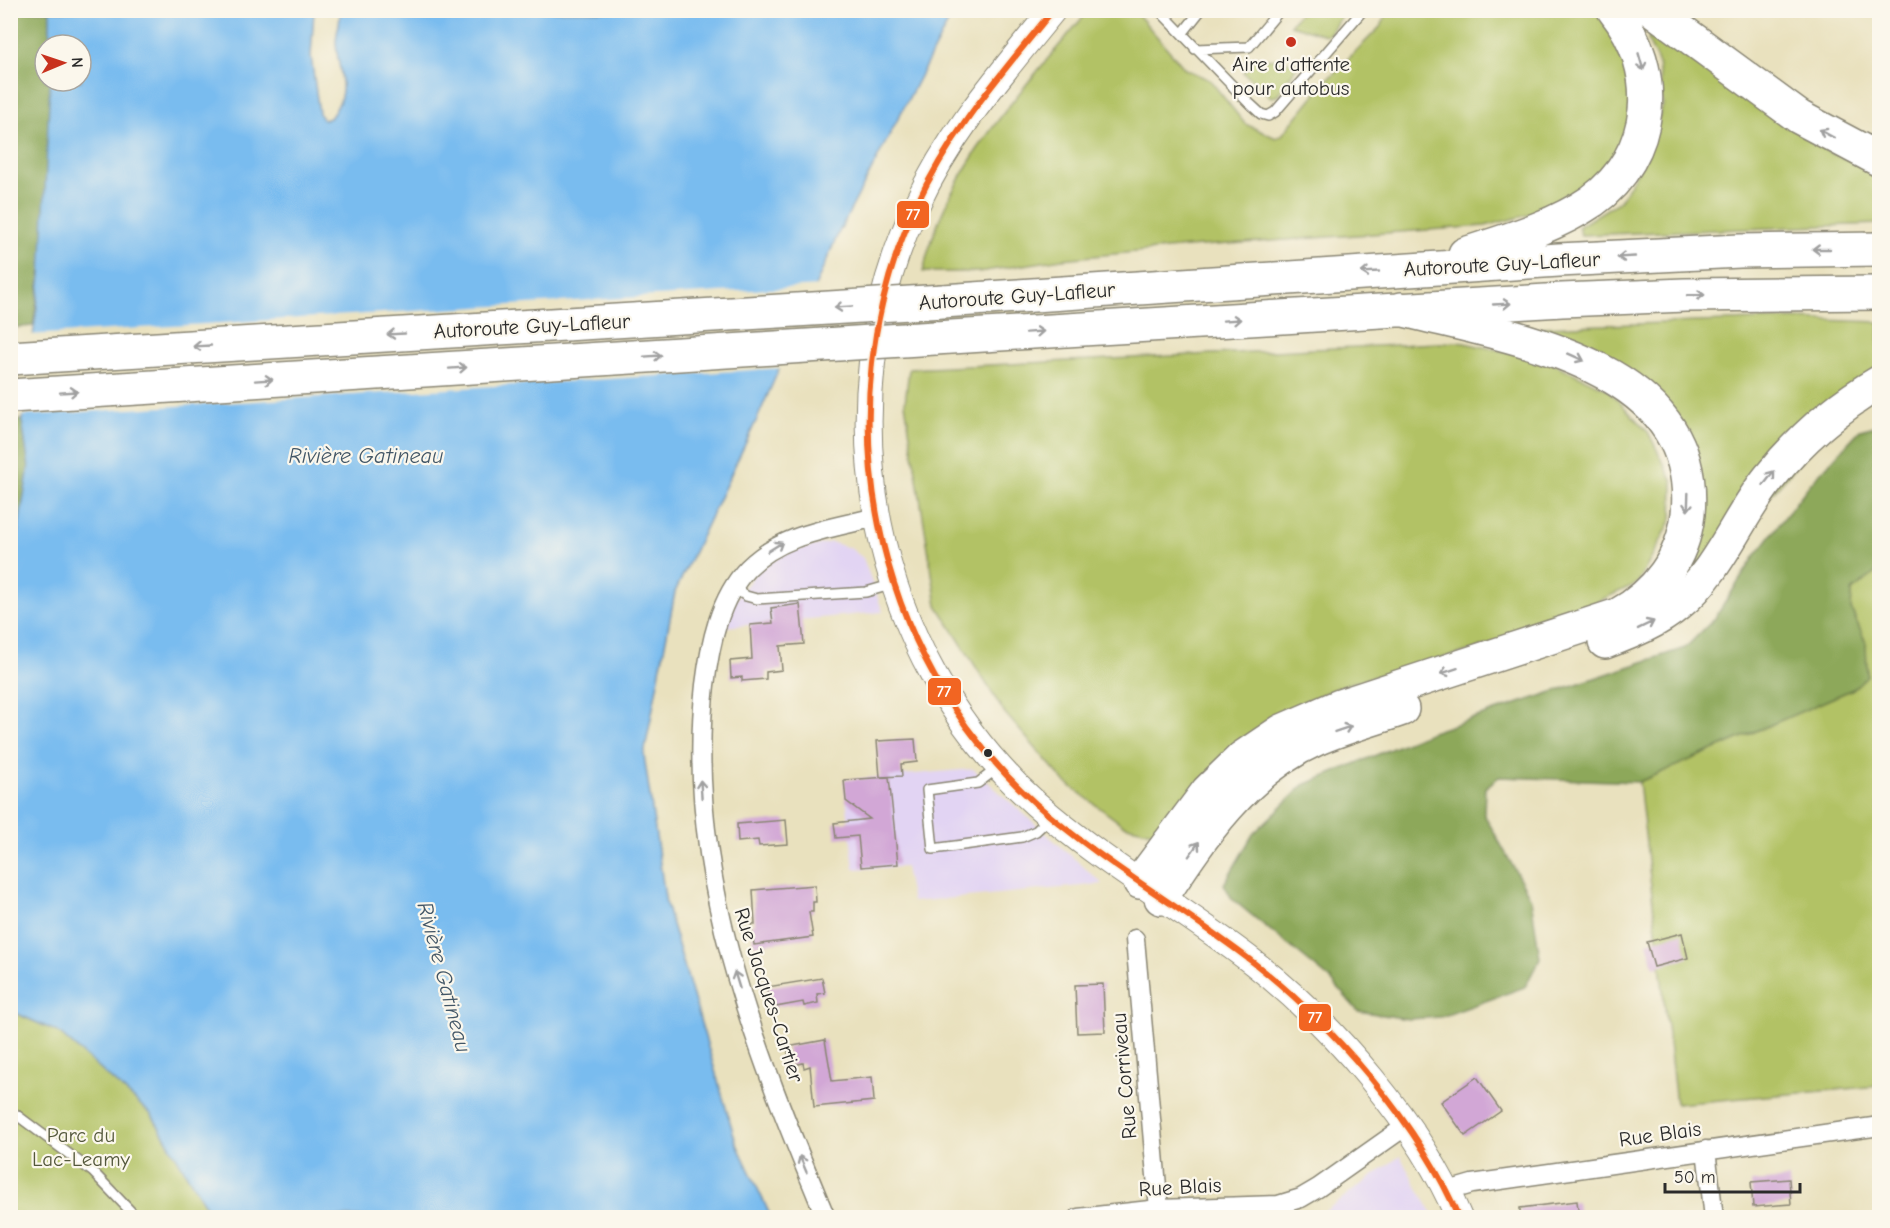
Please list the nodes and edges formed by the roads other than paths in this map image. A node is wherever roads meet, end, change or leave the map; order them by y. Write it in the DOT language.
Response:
graph roads {
  1 [pos="1053,10"];
  2 [pos="1201,10"];
  3 [pos="1280,10"];
  4 [pos="1363,10"];
  5 [pos="1614,10"];
  6 [pos="1653,10"];
  7 [pos="1163,12"];
  8 [pos="1182,34"];
  9 [pos="1195,49"];
  10 [pos="1880,160"];
  11 [pos="1880,249"];
  12 [pos="1423,269"];
  13 [pos="1880,293"];
  14 [pos="1401,309"];
  15 [pos="10,358"];
  16 [pos="1880,382"];
  17 [pos="10,396"];
  18 [pos="876,517"];
  19 [pos="894,584"];
  20 [pos="733,587"];
  21 [pos="999,766"];
  22 [pos="1052,816"];
  23 [pos="1151,890"];
  24 [pos="1135,939"];
  25 [pos="10,1110"];
  26 [pos="1406,1126"];
  27 [pos="1880,1126"];
  28 [pos="1706,1150"];
  29 [pos="1448,1191"];
  30 [pos="1159,1209"];
  31 [pos="1279,1211"];
  32 [pos="137,1218"];
  33 [pos="826,1218"];
  34 [pos="1078,1218"];
  35 [pos="1459,1218"];
  36 [pos="1714,1218"];
  1 -- 18 [label="main road"];
  2 -- 8 [label="lane"];
  3 -- 9 [label="lane"];
  4 -- 9 [label="lane"];
  5 -- 12 [label="highway, one-way"];
  10 -- 6 [label="highway, one-way"];
  7 -- 8 [label="lane"];
  8 -- 9 [label="lane"];
  11 -- 12 [label="highway, Autoroute Guy-Lafleur, one-way"];
  12 -- 15 [label="highway, Autoroute Guy-Lafleur, one-way, bridge"];
  14 -- 13 [label="highway, Autoroute Guy-Lafleur, one-way"];
  17 -- 14 [label="highway, Autoroute Guy-Lafleur, one-way, bridge"];
  14 -- 23 [label="highway, one-way"];
  23 -- 16 [label="highway, one-way"];
  18 -- 19 [label="main road"];
  20 -- 18 [label="street, Rue Jacques-Cartier, one-way"];
  19 -- 20 [label="lane"];
  19 -- 21 [label="main road"];
  33 -- 20 [label="street, Rue Jacques-Cartier, one-way"];
  21 -- 22 [label="main road"];
  21 -- 22 [label="lane"];
  22 -- 23 [label="main road"];
  23 -- 26 [label="main road"];
  24 -- 30 [label="street, Rue Corriveau"];
  25 -- 32 [label="lane"];
  26 -- 29 [label="main road"];
  26 -- 31 [label="street, Rue Blais"];
  27 -- 28 [label="street, Rue Blais"];
  28 -- 29 [label="street, Rue Blais"];
  28 -- 36 [label="street"];
  29 -- 35 [label="main road"];
  30 -- 31 [label="street, Rue Blais"];
  30 -- 34 [label="street, Rue Blais"];
}
